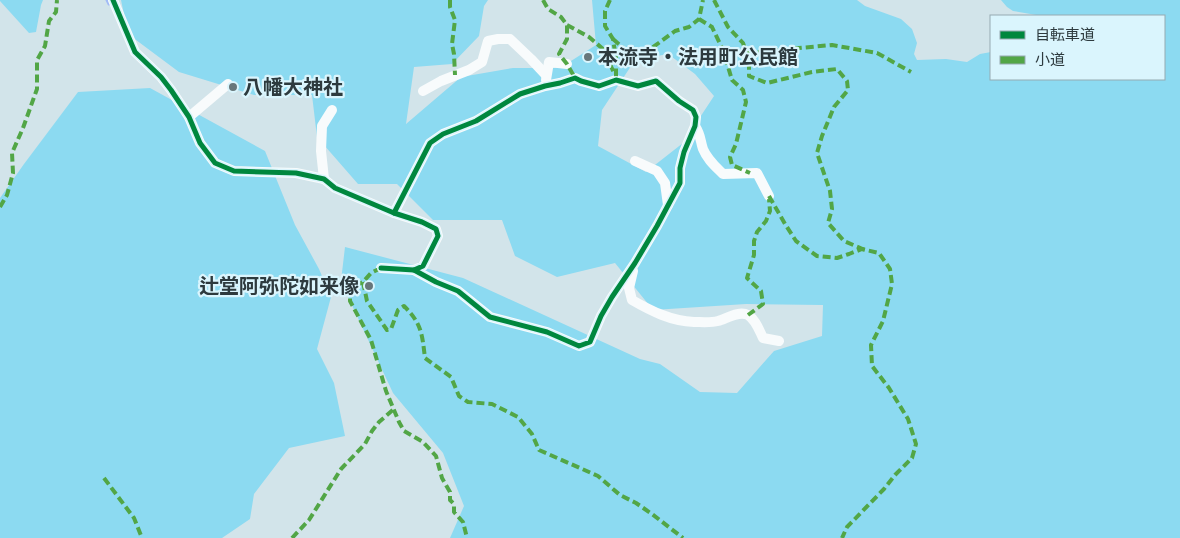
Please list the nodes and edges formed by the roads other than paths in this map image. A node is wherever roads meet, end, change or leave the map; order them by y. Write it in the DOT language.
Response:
graph roads {
  1 [pos="113,0"];
  2 [pos="567,64"];
  3 [pos="546,80"];
  4 [pos="228,84"];
  5 [pos="423,91"];
  6 [pos="332,110"];
  7 [pos="189,117"];
  8 [pos="695,126"];
  9 [pos="635,161"];
  10 [pos="324,179"];
  11 [pos="769,196"];
  12 [pos="668,205"];
  13 [pos="394,213"];
  14 [pos="635,263"];
  15 [pos="381,268"];
  16 [pos="414,270"];
  17 [pos="779,341"];
  1 -- 7 [label="street"];
  2 -- 3 [label="street"];
  3 -- 5 [label="street"];
  3 -- 8 [label="street"];
  3 -- 13 [label="street"];
  4 -- 7 [label="street"];
  6 -- 10 [label="street"];
  7 -- 10 [label="street"];
  8 -- 11 [label="street"];
  8 -- 12 [label="street"];
  9 -- 12 [label="street"];
  10 -- 13 [label="street"];
  12 -- 14 [label="street"];
  13 -- 16 [label="street"];
  14 -- 16 [label="street"];
  14 -- 17 [label="street"];
  15 -- 16 [label="street"];
}
